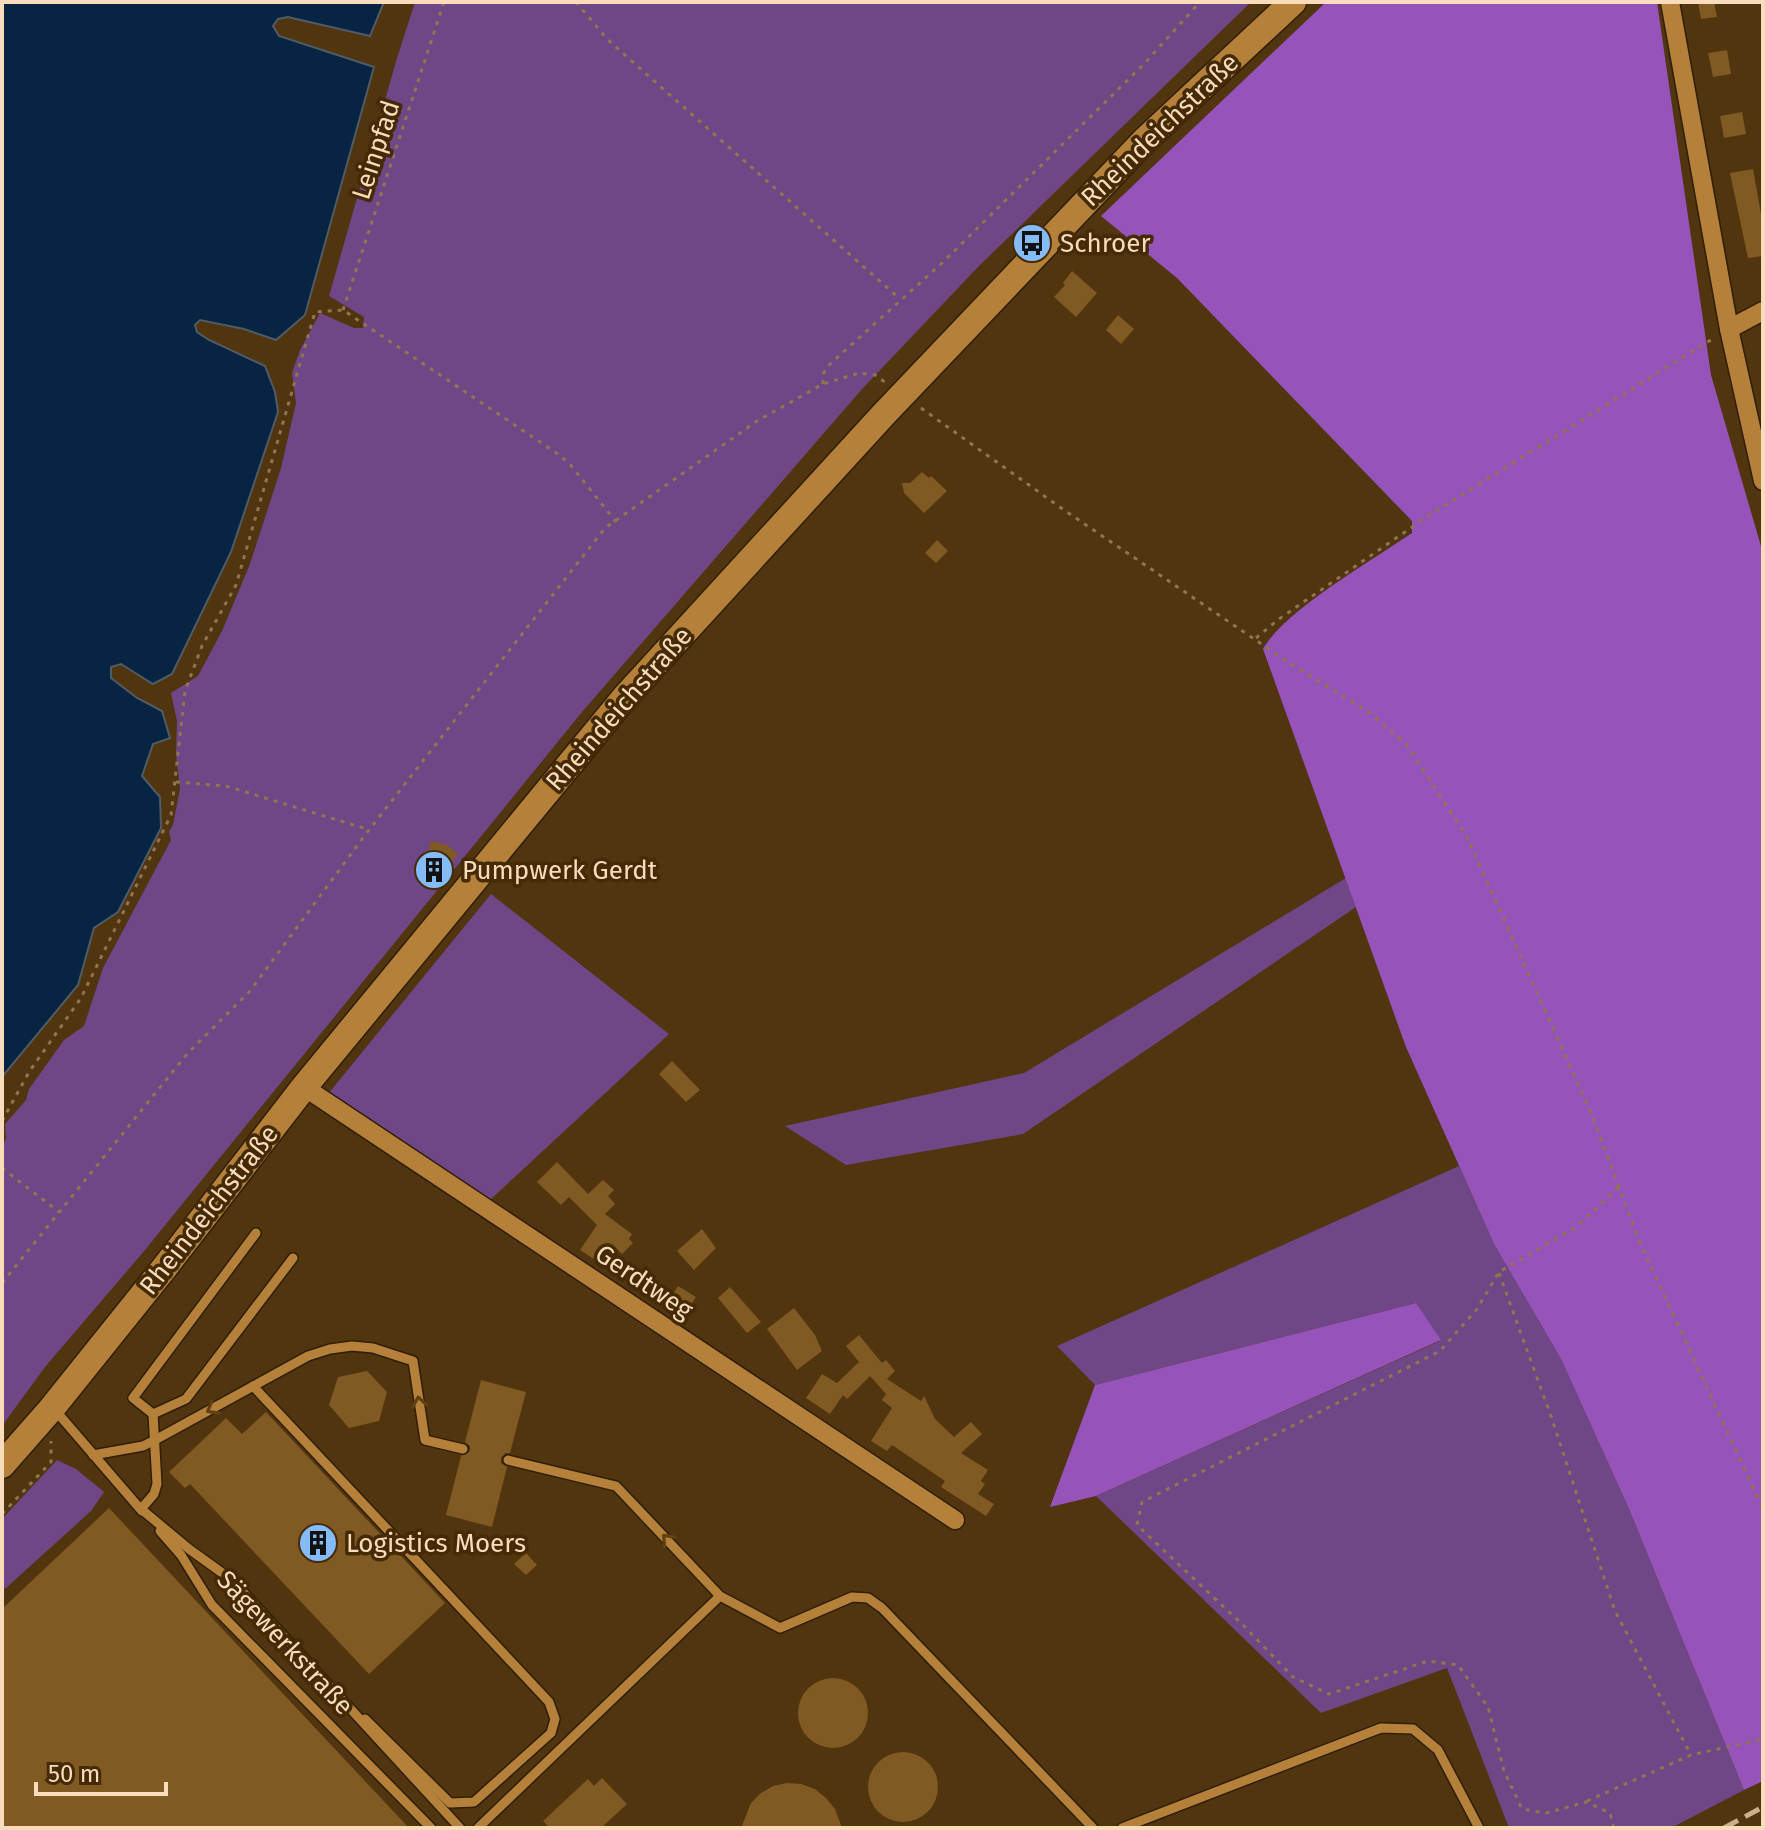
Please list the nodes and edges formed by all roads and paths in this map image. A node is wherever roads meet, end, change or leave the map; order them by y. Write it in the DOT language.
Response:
graph roads {
  1 [pos="444,2"];
  2 [pos="576,2"];
  3 [pos="1200,2"];
  4 [pos="1293,2"];
  5 [pos="1670,2"];
  6 [pos="901,299"];
  7 [pos="343,310"];
  8 [pos="1763,311"];
  9 [pos="1729,329"];
  10 [pos="875,375"];
  11 [pos="823,384"];
  12 [pos="902,394"];
  13 [pos="1763,481"];
  14 [pos="616,522"];
  15 [pos="1256,638"];
  16 [pos="175,782"];
  17 [pos="370,830"];
  18 [pos="304,1087"];
  19 [pos="2,1121"];
  20 [pos="2,1168"];
  21 [pos="1619,1187"];
  22 [pos="59,1212"];
  23 [pos="256,1233"];
  24 [pos="293,1258"];
  25 [pos="1499,1272"];
  26 [pos="2,1283"];
  27 [pos="253,1386"];
  28 [pos="52,1408"];
  29 [pos="153,1414"];
  30 [pos="155,1440"];
  31 [pos="463,1449"];
  32 [pos="93,1455"];
  33 [pos="508,1460"];
  34 [pos="2,1465"];
  35 [pos="141,1509"];
  36 [pos="1763,1509"];
  37 [pos="2,1514"];
  38 [pos="955,1520"];
  39 [pos="720,1596"];
  40 [pos="345,1700"];
  41 [pos="1763,1739"];
  42 [pos="1691,1755"];
  43 [pos="1586,1802"];
  44 [pos="431,1828"];
  45 [pos="460,1828"];
  46 [pos="478,1828"];
  47 [pos="1093,1828"];
  48 [pos="1122,1828"];
  49 [pos="1479,1828"];
  50 [pos="1614,1828"];
  1 -- 7 [label="path, Leinpfad"];
  2 -- 6 [label="path"];
  3 -- 6 [label="path"];
  4 -- 12 [label="main road, Rheindeichstraße"];
  5 -- 9 [label="street"];
  6 -- 11 [label="path"];
  7 -- 14 [label="path"];
  7 -- 16 [label="path"];
  8 -- 9 [label="street"];
  9 -- 13 [label="street"];
  9 -- 15 [label="path"];
  10 -- 11 [label="path"];
  11 -- 14 [label="path"];
  12 -- 15 [label="path"];
  12 -- 18 [label="main road, Rheindeichstraße"];
  14 -- 17 [label="path"];
  15 -- 21 [label="path"];
  16 -- 17 [label="path"];
  16 -- 19 [label="path"];
  17 -- 22 [label="path"];
  18 -- 28 [label="main road, Rheindeichstraße"];
  18 -- 38 [label="street, Gerdtweg"];
  20 -- 22 [label="path"];
  21 -- 25 [label="path"];
  21 -- 36 [label="path"];
  22 -- 26 [label="path"];
  23 -- 29 [label="lane"];
  24 -- 29 [label="lane"];
  25 -- 42 [label="path"];
  25 -- 43 [label="path"];
  27 -- 30 [label="lane, one-way"];
  31 -- 27 [label="lane, one-way"];
  27 -- 40 [label="lane"];
  28 -- 32 [label="lane, Sägewerkstraße"];
  28 -- 34 [label="main road, Rheindeichstraße"];
  28 -- 37 [label="path"];
  29 -- 30 [label="lane"];
  30 -- 32 [label="lane"];
  30 -- 35 [label="lane"];
  32 -- 35 [label="lane, Sägewerkstraße"];
  39 -- 33 [label="lane, one-way"];
  35 -- 40 [label="lane"];
  35 -- 44 [label="lane, Sägewerkstraße"];
  39 -- 46 [label="lane"];
  39 -- 47 [label="lane"];
  40 -- 45 [label="lane"];
  41 -- 42 [label="path"];
  42 -- 43 [label="path"];
  43 -- 50 [label="path"];
  48 -- 49 [label="lane"];
}
